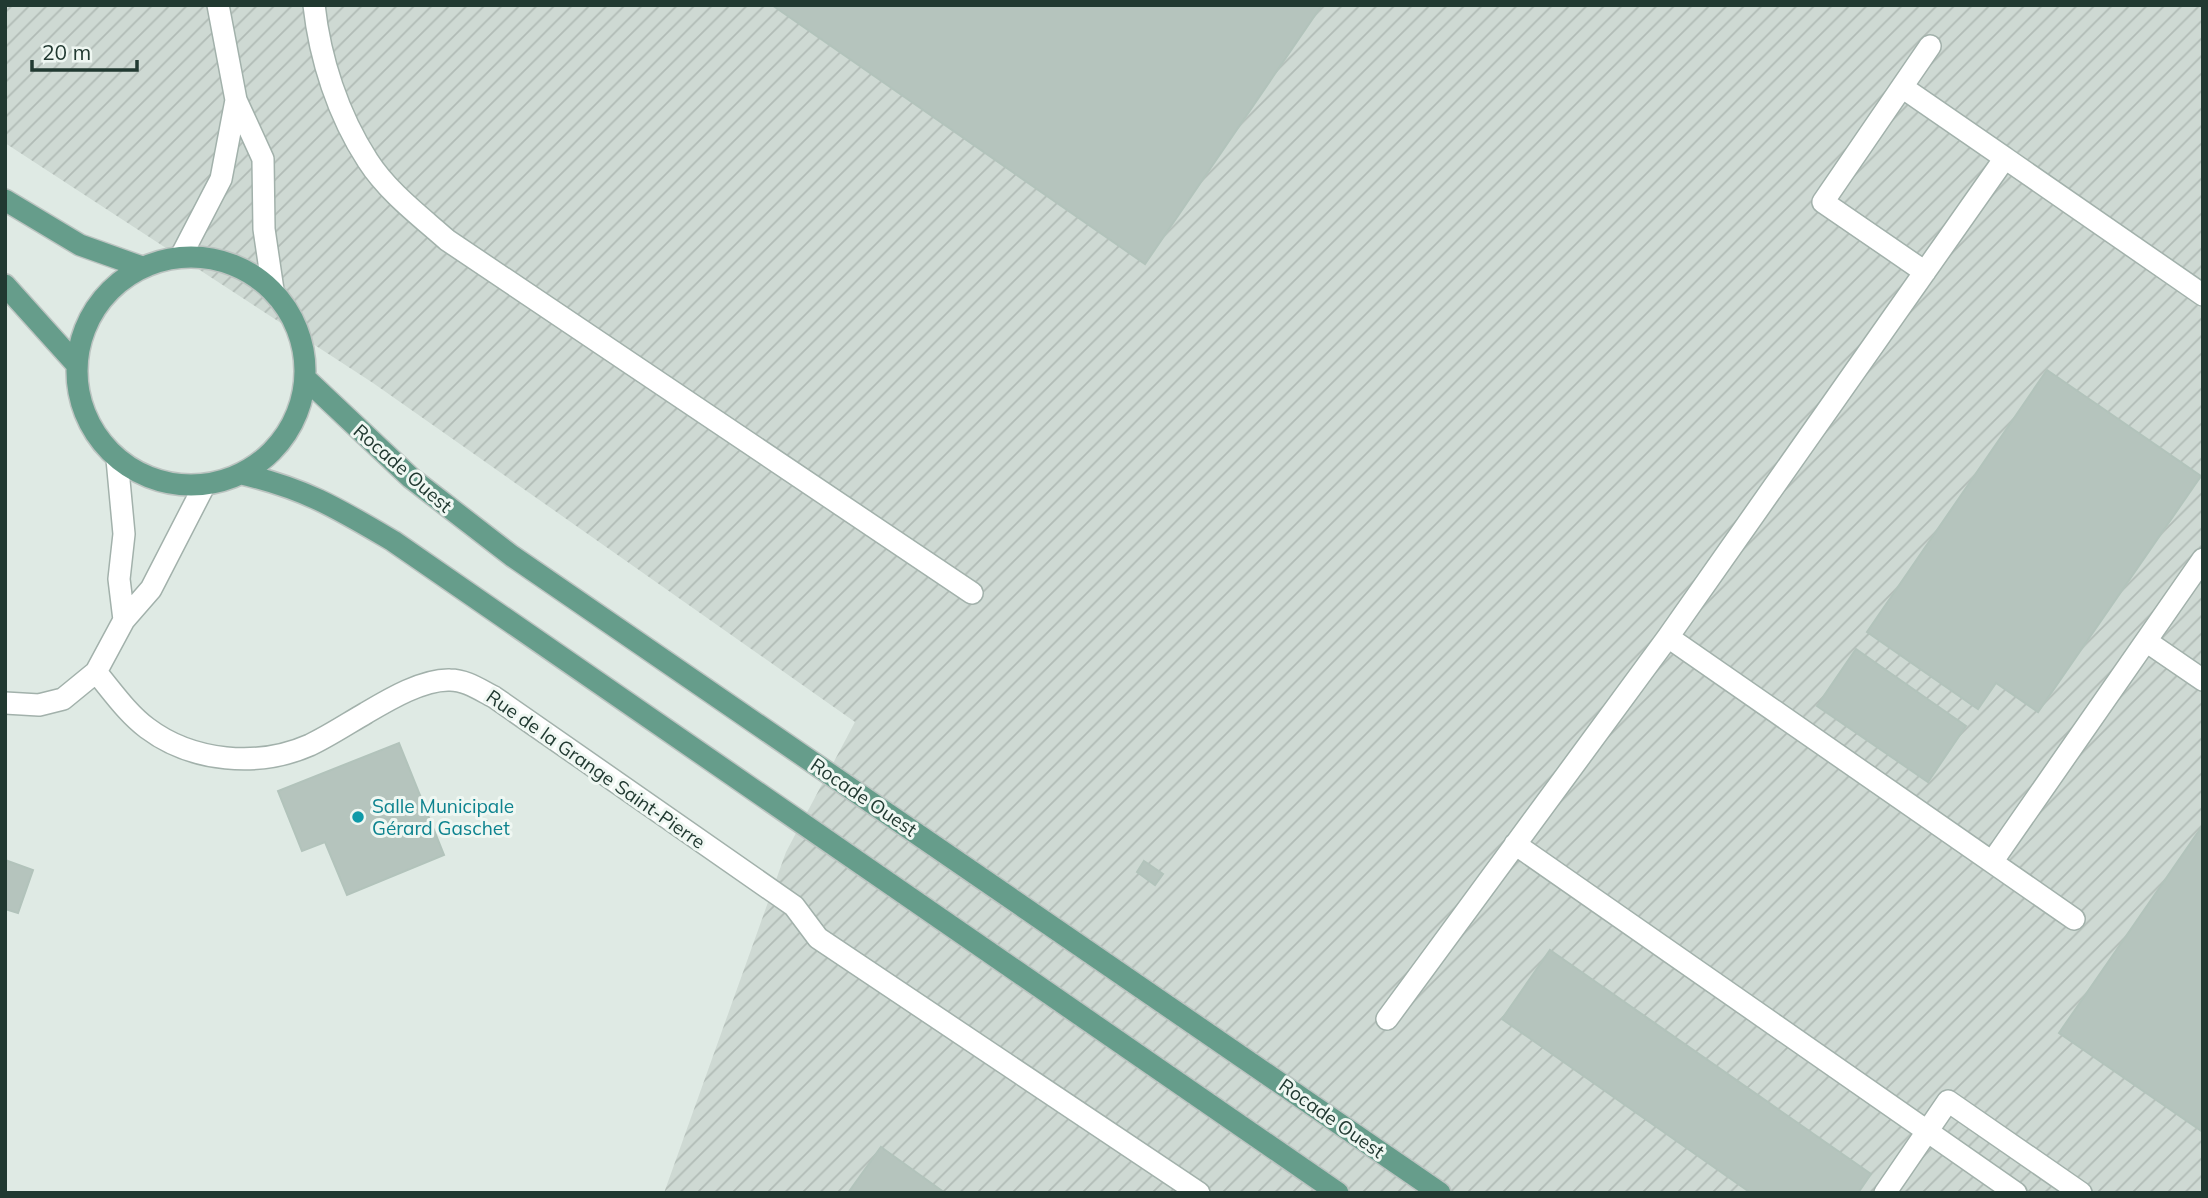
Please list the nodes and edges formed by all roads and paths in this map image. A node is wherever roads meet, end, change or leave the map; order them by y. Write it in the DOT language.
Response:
graph roads {
  1 [pos="218,5"];
  2 [pos="314,5"];
  3 [pos="1930,46"];
  4 [pos="1902,87"];
  5 [pos="236,100"];
  6 [pos="2005,158"];
  7 [pos="5,200"];
  8 [pos="181,256"];
  9 [pos="142,267"];
  10 [pos="1925,272"];
  11 [pos="5,285"];
  12 [pos="273,290"];
  13 [pos="2203,295"];
  14 [pos="77,365"];
  15 [pos="306,379"];
  16 [pos="117,459"];
  17 [pos="243,474"];
  18 [pos="204,486"];
  19 [pos="2203,559"];
  20 [pos="972,593"];
  21 [pos="124,620"];
  22 [pos="1668,637"];
  23 [pos="2146,641"];
  24 [pos="96,672"];
  25 [pos="2203,680"];
  26 [pos="5,703"];
  27 [pos="1515,844"];
  28 [pos="1992,862"];
  29 [pos="2074,919"];
  30 [pos="1387,1019"];
  31 [pos="1927,1131"];
  32 [pos="2042,1166"];
  33 [pos="1199,1193"];
  34 [pos="1338,1193"];
  35 [pos="1440,1193"];
  36 [pos="1885,1193"];
  37 [pos="2016,1193"];
  38 [pos="2024,1193"];
  39 [pos="2081,1193"];
  1 -- 5 [label="street"];
  2 -- 20 [label="street"];
  3 -- 4 [label="street"];
  4 -- 6 [label="street"];
  4 -- 10 [label="street"];
  5 -- 8 [label="street"];
  5 -- 12 [label="street"];
  6 -- 10 [label="street"];
  6 -- 13 [label="street"];
  7 -- 9 [label="main road"];
  8 -- 9 [label="main road"];
  8 -- 12 [label="main road"];
  9 -- 14 [label="main road"];
  10 -- 22 [label="street"];
  11 -- 14 [label="main road"];
  12 -- 15 [label="main road"];
  14 -- 16 [label="main road"];
  15 -- 17 [label="main road"];
  15 -- 35 [label="main road, Rocade Ouest"];
  16 -- 18 [label="main road"];
  16 -- 21 [label="street"];
  17 -- 18 [label="main road"];
  17 -- 34 [label="main road"];
  18 -- 21 [label="street"];
  19 -- 23 [label="street"];
  21 -- 24 [label="street"];
  22 -- 27 [label="street"];
  22 -- 28 [label="street"];
  23 -- 25 [label="street"];
  23 -- 28 [label="street"];
  24 -- 26 [label="street"];
  24 -- 33 [label="street, Rue de la Grange Saint-Pierre"];
  27 -- 30 [label="street"];
  27 -- 31 [label="street"];
  28 -- 29 [label="street"];
  31 -- 32 [label="street"];
  31 -- 36 [label="street"];
  31 -- 37 [label="street"];
  32 -- 38 [label="street"];
  32 -- 39 [label="street"];
}
